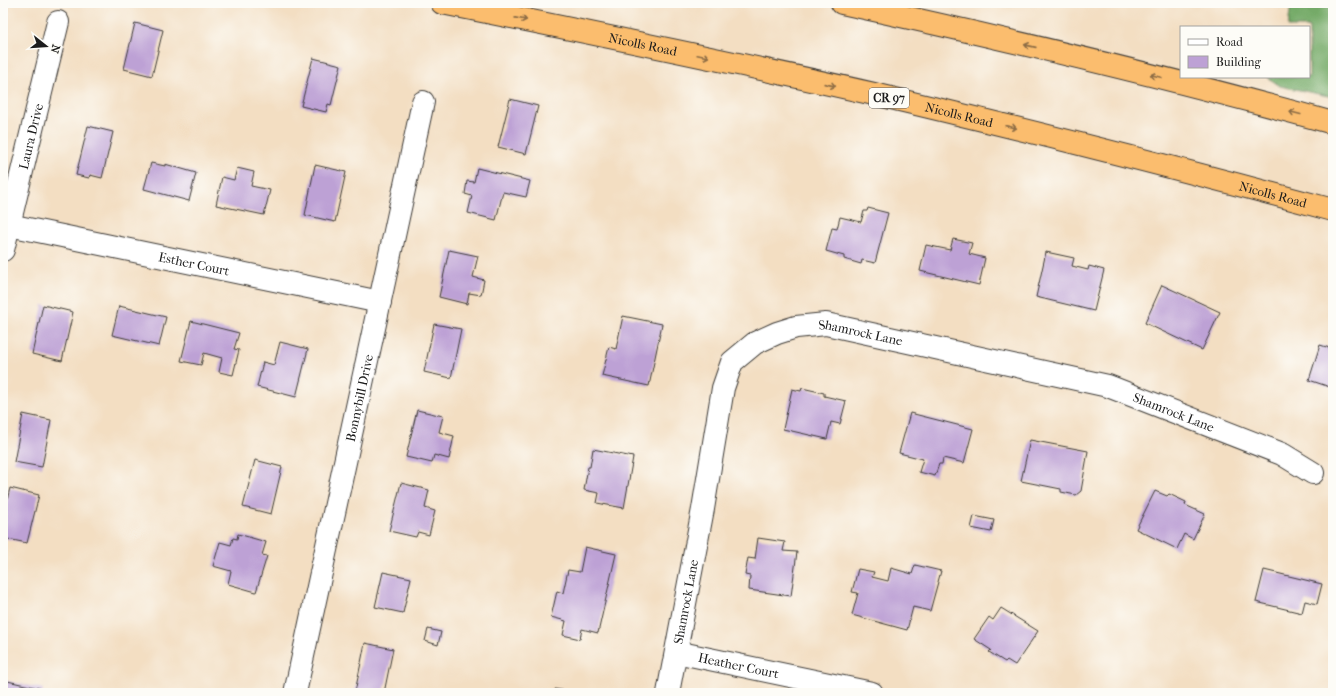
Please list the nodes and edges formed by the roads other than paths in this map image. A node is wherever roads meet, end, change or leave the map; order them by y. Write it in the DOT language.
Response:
graph roads {
  1 [pos="442,3"];
  2 [pos="842,3"];
  3 [pos="58,22"];
  4 [pos="423,102"];
  5 [pos="1333,123"];
  6 [pos="1333,210"];
  7 [pos="9,225"];
  8 [pos="3,250"];
  9 [pos="380,302"];
  10 [pos="1313,473"];
  11 [pos="676,652"];
  12 [pos="295,693"];
  13 [pos="668,693"];
  14 [pos="872,693"];
  1 -- 6 [label="highway, Nicolls Road / CR 97, one-way"];
  5 -- 2 [label="highway, one-way"];
  3 -- 7 [label="street, Laura Drive"];
  4 -- 9 [label="street, Bonnybill Drive"];
  7 -- 8 [label="street, Laura Drive"];
  7 -- 9 [label="street, Esther Court"];
  9 -- 12 [label="street, Bonnybill Drive"];
  10 -- 11 [label="street, Shamrock Lane"];
  11 -- 13 [label="street, Shamrock Lane"];
  11 -- 14 [label="street, Heather Court"];
}
